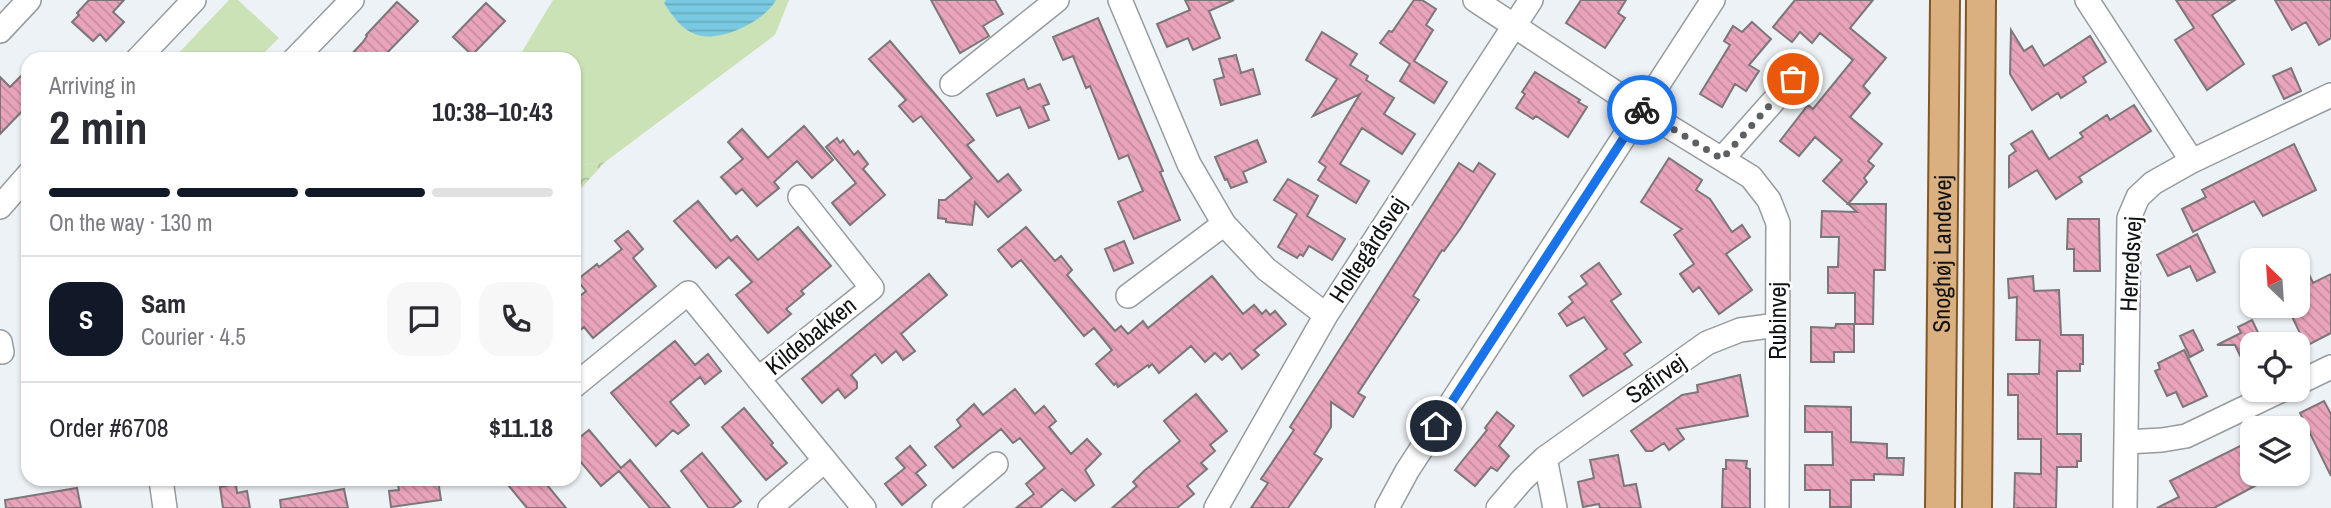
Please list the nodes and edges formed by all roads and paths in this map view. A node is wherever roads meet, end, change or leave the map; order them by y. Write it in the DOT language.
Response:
graph roads {
  1 [pos="29,0"];
  2 [pos="194,0"];
  3 [pos="352,0"];
  4 [pos="1057,0"];
  5 [pos="1120,0"];
  6 [pos="1475,0"];
  7 [pos="1531,0"];
  8 [pos="1713,0"];
  9 [pos="1945,0"];
  10 [pos="1981,0"];
  11 [pos="2087,0"];
  12 [pos="1515,25"];
  13 [pos="0,31"];
  14 [pos="145,52"];
  15 [pos="302,52"];
  16 [pos="1793,79"];
  17 [pos="952,84"];
  18 [pos="2331,95"];
  19 [pos="1642,110"];
  20 [pos="1722,159"];
  21 [pos="2192,162"];
  22 [pos="21,183"];
  23 [pos="800,197"];
  24 [pos="0,207"];
  25 [pos="1224,224"];
  26 [pos="1128,296"];
  27 [pos="1326,314"];
  28 [pos="1777,325"];
  29 [pos="2331,367"];
  30 [pos="2310,377"];
  31 [pos="758,379"];
  32 [pos="581,380"];
  33 [pos="2257,402"];
  34 [pos="2126,442"];
  35 [pos="1545,458"];
  36 [pos="825,460"];
  37 [pos="996,464"];
  38 [pos="161,486"];
  39 [pos="165,508"];
  40 [pos="770,508"];
  41 [pos="864,508"];
  42 [pos="944,508"];
  43 [pos="1216,508"];
  44 [pos="1387,508"];
  45 [pos="1498,508"];
  46 [pos="1555,508"];
  47 [pos="1777,508"];
  48 [pos="1940,508"];
  49 [pos="1977,508"];
  50 [pos="2125,508"];
  1 -- 13 [label="street"];
  2 -- 14 [label="street"];
  3 -- 15 [label="street"];
  4 -- 17 [label="street"];
  5 -- 25 [label="street"];
  6 -- 12 [label="street, Rubinvej"];
  7 -- 12 [label="street, Holtegårdsvej"];
  8 -- 19 [label="street"];
  9 -- 48 [label="main road, Snoghøj Landevej"];
  10 -- 49 [label="main road, Snoghøj Landevej"];
  11 -- 21 [label="street"];
  12 -- 19 [label="street, Rubinvej"];
  12 -- 27 [label="street, Holtegårdsvej"];
  16 -- 20 [label="street"];
  18 -- 21 [label="street, Herredsvej"];
  19 -- 20 [label="street, Rubinvej"];
  19 -- 44 [label="street"];
  20 -- 28 [label="street, Rubinvej"];
  21 -- 34 [label="street, Herredsvej"];
  22 -- 24 [label="street"];
  23 -- 31 [label="street, Kildebakken"];
  25 -- 26 [label="street"];
  25 -- 27 [label="street"];
  27 -- 43 [label="street, Holtegårdsvej"];
  28 -- 35 [label="street, Safirvej"];
  28 -- 47 [label="street, Rubinvej"];
  29 -- 30 [label="street"];
  31 -- 32 [label="street, Kildebakken"];
  31 -- 36 [label="street, Kildebakken"];
  33 -- 34 [label="street"];
  34 -- 50 [label="street, Herredsvej"];
  35 -- 45 [label="street, Safirvej"];
  35 -- 46 [label="street"];
  36 -- 40 [label="street"];
  36 -- 41 [label="street, Kildebakken"];
  37 -- 42 [label="street"];
  38 -- 39 [label="street"];
}
